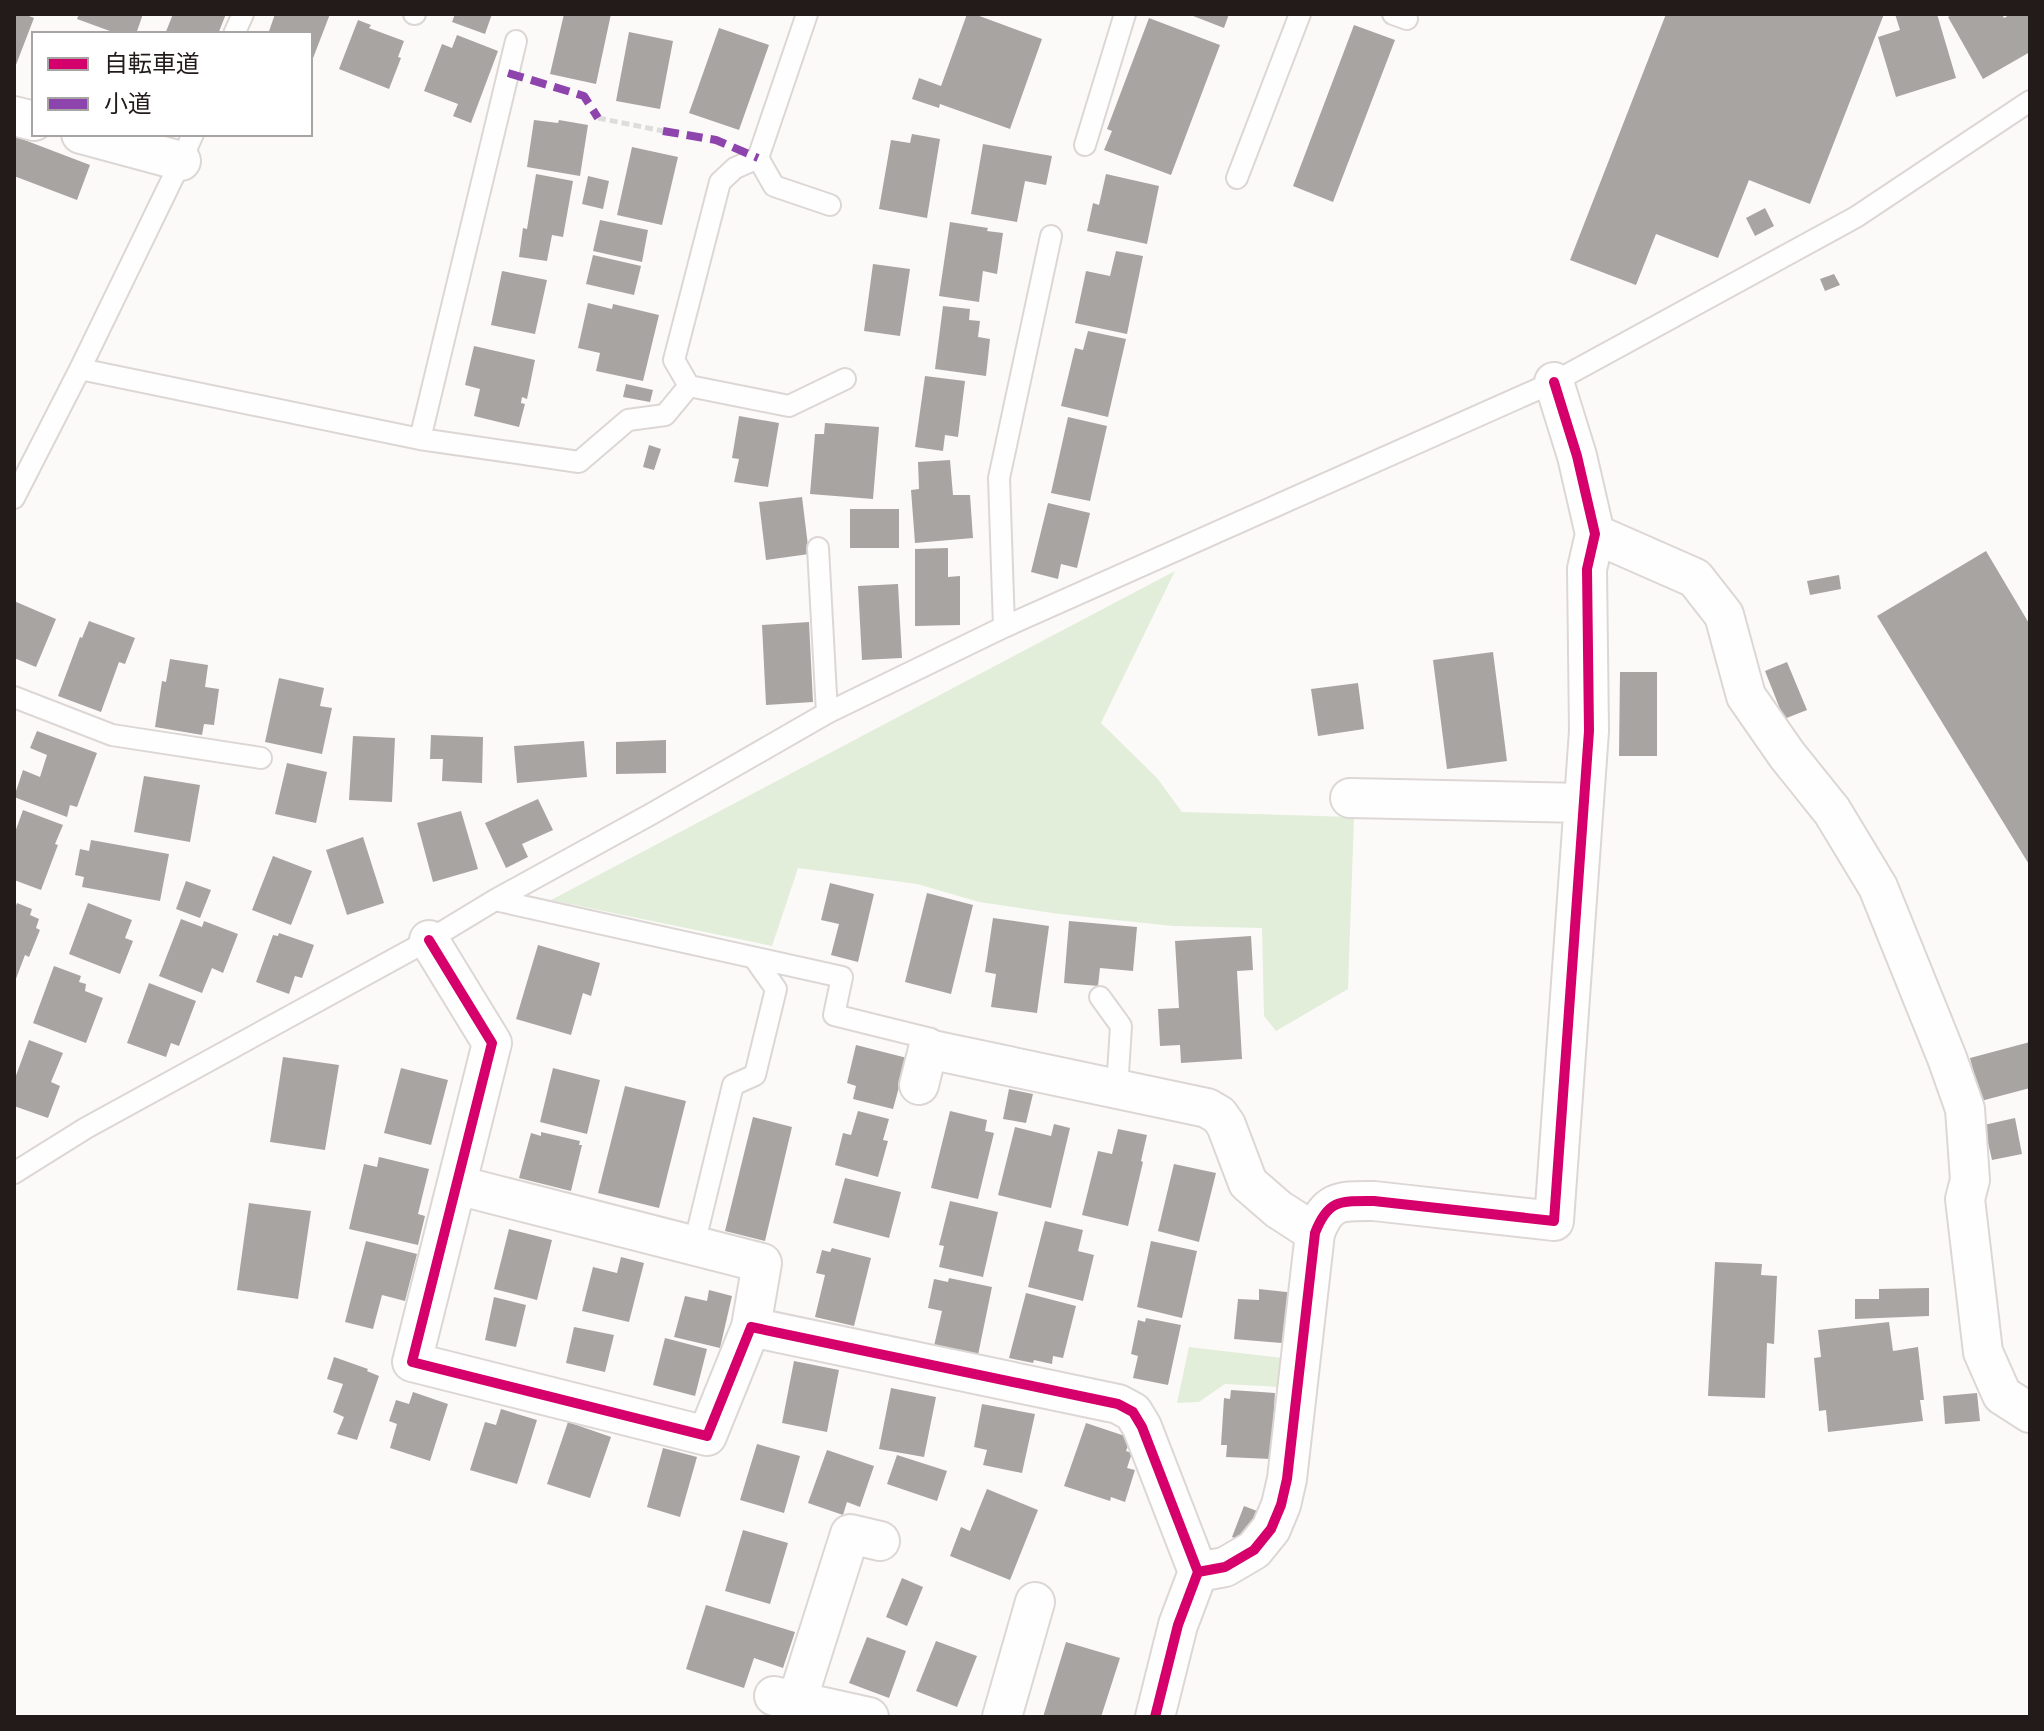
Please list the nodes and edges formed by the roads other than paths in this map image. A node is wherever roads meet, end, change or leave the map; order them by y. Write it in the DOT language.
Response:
graph roads {
  1 [pos="807,14"];
  2 [pos="1125,14"];
  3 [pos="1300,14"];
  4 [pos="516,41"];
  5 [pos="2030,101"];
  6 [pos="96,136"];
  7 [pos="1085,145"];
  8 [pos="187,148"];
  9 [pos="758,158"];
  10 [pos="1237,178"];
  11 [pos="830,205"];
  12 [pos="1051,236"];
  13 [pos="80,369"];
  14 [pos="845,379"];
  15 [pos="1554,382"];
  16 [pos="689,386"];
  17 [pos="420,439"];
  18 [pos="14,498"];
  19 [pos="1595,534"];
  20 [pos="818,548"];
  21 [pos="1004,627"];
  22 [pos="14,697"];
  23 [pos="827,713"];
  24 [pos="261,758"];
  25 [pos="1350,798"];
  26 [pos="1584,803"];
  27 [pos="495,900"];
  28 [pos="429,940"];
  29 [pos="754,958"];
  30 [pos="1100,997"];
  31 [pos="928,1049"];
  32 [pos="919,1085"];
  33 [pos="1117,1089"];
  34 [pos="14,1173"];
  35 [pos="457,1185"];
  36 [pos="1315,1233"];
  37 [pos="694,1245"];
  38 [pos="751,1327"];
  39 [pos="2030,1413"];
  40 [pos="880,1541"];
  41 [pos="1198,1572"];
  42 [pos="1035,1602"];
  43 [pos="869,1717"];
  44 [pos="1002,1717"];
  45 [pos="1155,1717"];
  1 -- 9 [label="lane"];
  2 -- 7 [label="lane"];
  3 -- 10 [label="lane"];
  4 -- 17 [label="lane"];
  5 -- 15 [label="lane"];
  6 -- 8 [label="street"];
  8 -- 13 [label="lane"];
  9 -- 11 [label="lane"];
  9 -- 16 [label="lane"];
  12 -- 21 [label="lane"];
  13 -- 17 [label="lane"];
  13 -- 18 [label="lane"];
  14 -- 16 [label="lane"];
  15 -- 19 [label="street"];
  15 -- 21 [label="lane"];
  16 -- 17 [label="lane"];
  19 -- 26 [label="street"];
  19 -- 39 [label="street"];
  20 -- 23 [label="lane"];
  21 -- 23 [label="lane"];
  22 -- 24 [label="lane"];
  23 -- 27 [label="lane"];
  25 -- 26 [label="street"];
  26 -- 36 [label="street"];
  27 -- 28 [label="lane"];
  27 -- 29 [label="lane"];
  28 -- 34 [label="lane"];
  28 -- 35 [label="street"];
  29 -- 31 [label="lane"];
  29 -- 37 [label="lane"];
  30 -- 33 [label="lane"];
  31 -- 32 [label="street"];
  31 -- 33 [label="street"];
  33 -- 36 [label="street"];
  35 -- 37 [label="street"];
  35 -- 38 [label="street"];
  36 -- 41 [label="street"];
  37 -- 38 [label="street"];
  38 -- 41 [label="street"];
  40 -- 43 [label="street"];
  41 -- 45 [label="street"];
  42 -- 44 [label="street"];
}
